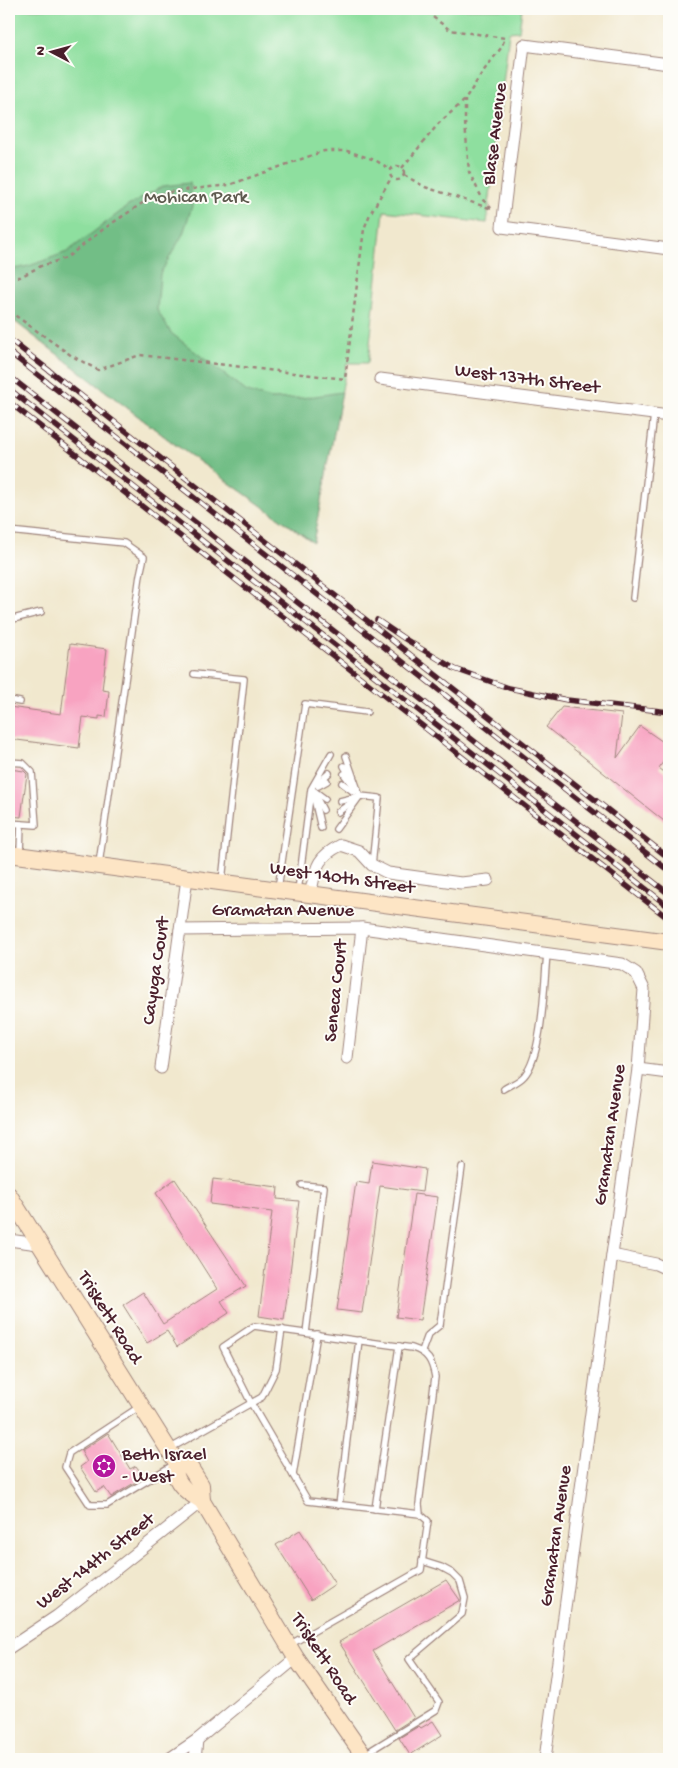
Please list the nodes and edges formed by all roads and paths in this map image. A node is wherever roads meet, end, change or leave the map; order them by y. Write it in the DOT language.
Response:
graph roads {
  1 [pos="414,9"];
  2 [pos="669,64"];
  3 [pos="465,100"];
  4 [pos="402,168"];
  5 [pos="390,169"];
  6 [pos="404,175"];
  7 [pos="391,178"];
  8 [pos="669,248"];
  9 [pos="9,277"];
  10 [pos="9,311"];
  11 [pos="380,379"];
  12 [pos="654,414"];
  13 [pos="669,416"];
  14 [pos="9,531"];
  15 [pos="633,598"];
  16 [pos="40,612"];
  17 [pos="9,620"];
  18 [pos="194,674"];
  19 [pos="9,700"];
  20 [pos="20,702"];
  21 [pos="366,712"];
  22 [pos="330,754"];
  23 [pos="346,756"];
  24 [pos="9,762"];
  25 [pos="329,764"];
  26 [pos="344,766"];
  27 [pos="328,773"];
  28 [pos="344,774"];
  29 [pos="328,781"];
  30 [pos="342,783"];
  31 [pos="311,789"];
  32 [pos="360,796"];
  33 [pos="325,799"];
  34 [pos="340,801"];
  35 [pos="324,810"];
  36 [pos="338,812"];
  37 [pos="322,820"];
  38 [pos="338,822"];
  39 [pos="9,823"];
  40 [pos="21,824"];
  41 [pos="321,828"];
  42 [pos="336,829"];
  43 [pos="14,855"];
  44 [pos="372,865"];
  45 [pos="99,866"];
  46 [pos="186,878"];
  47 [pos="488,880"];
  48 [pos="222,883"];
  49 [pos="277,891"];
  50 [pos="304,894"];
  51 [pos="362,928"];
  52 [pos="180,930"];
  53 [pos="669,942"];
  54 [pos="548,954"];
  55 [pos="347,1058"];
  56 [pos="161,1068"];
  57 [pos="638,1069"];
  58 [pos="669,1074"];
  59 [pos="504,1089"];
  60 [pos="462,1167"];
  61 [pos="302,1185"];
  62 [pos="9,1195"];
  63 [pos="9,1240"];
  64 [pos="38,1244"];
  65 [pos="612,1255"];
  66 [pos="669,1270"];
  67 [pos="282,1329"];
  68 [pos="306,1333"];
  69 [pos="317,1334"];
  70 [pos="359,1340"];
  71 [pos="399,1346"];
  72 [pos="422,1352"];
  73 [pos="251,1403"];
  74 [pos="141,1406"];
  75 [pos="173,1456"];
  76 [pos="293,1475"];
  77 [pos="202,1501"];
  78 [pos="340,1505"];
  79 [pos="375,1509"];
  80 [pos="420,1514"];
  81 [pos="422,1561"];
  82 [pos="9,1648"];
  83 [pos="293,1652"];
  84 [pos="197,1740"];
  85 [pos="364,1757"];
  86 [pos="169,1759"];
  87 [pos="195,1759"];
  88 [pos="545,1759"];
  1 -- 3 [label="path"];
  2 -- 8 [label="street, Blase Avenue"];
  3 -- 4 [label="path"];
  3 -- 6 [label="path"];
  4 -- 5 [label="path"];
  4 -- 6 [label="path"];
  5 -- 7 [label="path"];
  5 -- 9 [label="path"];
  6 -- 7 [label="path"];
  7 -- 10 [label="path"];
  11 -- 12 [label="street, West 137th Street"];
  12 -- 13 [label="street, West 137th Street"];
  12 -- 15 [label="lane"];
  14 -- 45 [label="lane"];
  16 -- 17 [label="lane"];
  18 -- 48 [label="lane"];
  19 -- 20 [label="lane"];
  21 -- 49 [label="lane"];
  22 -- 31 [label="lane"];
  23 -- 32 [label="lane"];
  24 -- 40 [label="lane"];
  25 -- 31 [label="lane"];
  26 -- 32 [label="lane"];
  27 -- 31 [label="lane"];
  28 -- 32 [label="lane"];
  29 -- 31 [label="lane"];
  30 -- 32 [label="lane"];
  31 -- 33 [label="lane"];
  31 -- 35 [label="lane"];
  31 -- 37 [label="lane"];
  31 -- 41 [label="lane"];
  31 -- 50 [label="lane"];
  32 -- 34 [label="lane"];
  32 -- 36 [label="lane"];
  32 -- 38 [label="lane"];
  32 -- 42 [label="lane"];
  32 -- 44 [label="lane"];
  39 -- 40 [label="lane"];
  40 -- 43 [label="lane"];
  43 -- 45 [label="main road, West 140th Street"];
  44 -- 47 [label="street"];
  44 -- 50 [label="street"];
  45 -- 46 [label="main road, West 140th Street"];
  46 -- 48 [label="main road, West 140th Street"];
  46 -- 52 [label="street, Cayuga Court"];
  48 -- 49 [label="main road, West 140th Street"];
  49 -- 50 [label="main road, West 140th Street"];
  50 -- 53 [label="main road, West 140th Street"];
  51 -- 52 [label="street, Gramatan Avenue"];
  51 -- 54 [label="street, Gramatan Avenue"];
  51 -- 55 [label="street, Seneca Court"];
  52 -- 56 [label="street, Cayuga Court"];
  54 -- 57 [label="street, Gramatan Avenue"];
  54 -- 59 [label="lane"];
  57 -- 58 [label="street"];
  57 -- 65 [label="street, Gramatan Avenue"];
  60 -- 72 [label="lane"];
  61 -- 68 [label="lane"];
  62 -- 64 [label="main road, Triskett Road"];
  63 -- 64 [label="street"];
  64 -- 74 [label="main road, Triskett Road"];
  65 -- 66 [label="street"];
  65 -- 88 [label="street, Gramatan Avenue"];
  67 -- 68 [label="lane"];
  67 -- 73 [label="lane"];
  67 -- 73 [label="lane"];
  68 -- 69 [label="lane"];
  69 -- 70 [label="lane"];
  69 -- 76 [label="lane"];
  70 -- 71 [label="lane"];
  70 -- 78 [label="lane"];
  71 -- 72 [label="lane"];
  71 -- 79 [label="lane"];
  72 -- 80 [label="lane"];
  73 -- 75 [label="lane"];
  73 -- 76 [label="lane"];
  74 -- 75 [label="main road, Triskett Road"];
  74 -- 75 [label="lane"];
  75 -- 77 [label="main road, Triskett Road"];
  76 -- 78 [label="lane"];
  77 -- 82 [label="street, West 144th Street"];
  77 -- 83 [label="main road, Triskett Road"];
  78 -- 79 [label="lane"];
  79 -- 80 [label="lane"];
  80 -- 81 [label="lane"];
  81 -- 83 [label="lane"];
  81 -- 85 [label="lane"];
  83 -- 84 [label="street"];
  83 -- 85 [label="main road, Triskett Road"];
  84 -- 86 [label="street"];
  84 -- 87 [label="street"];
}
